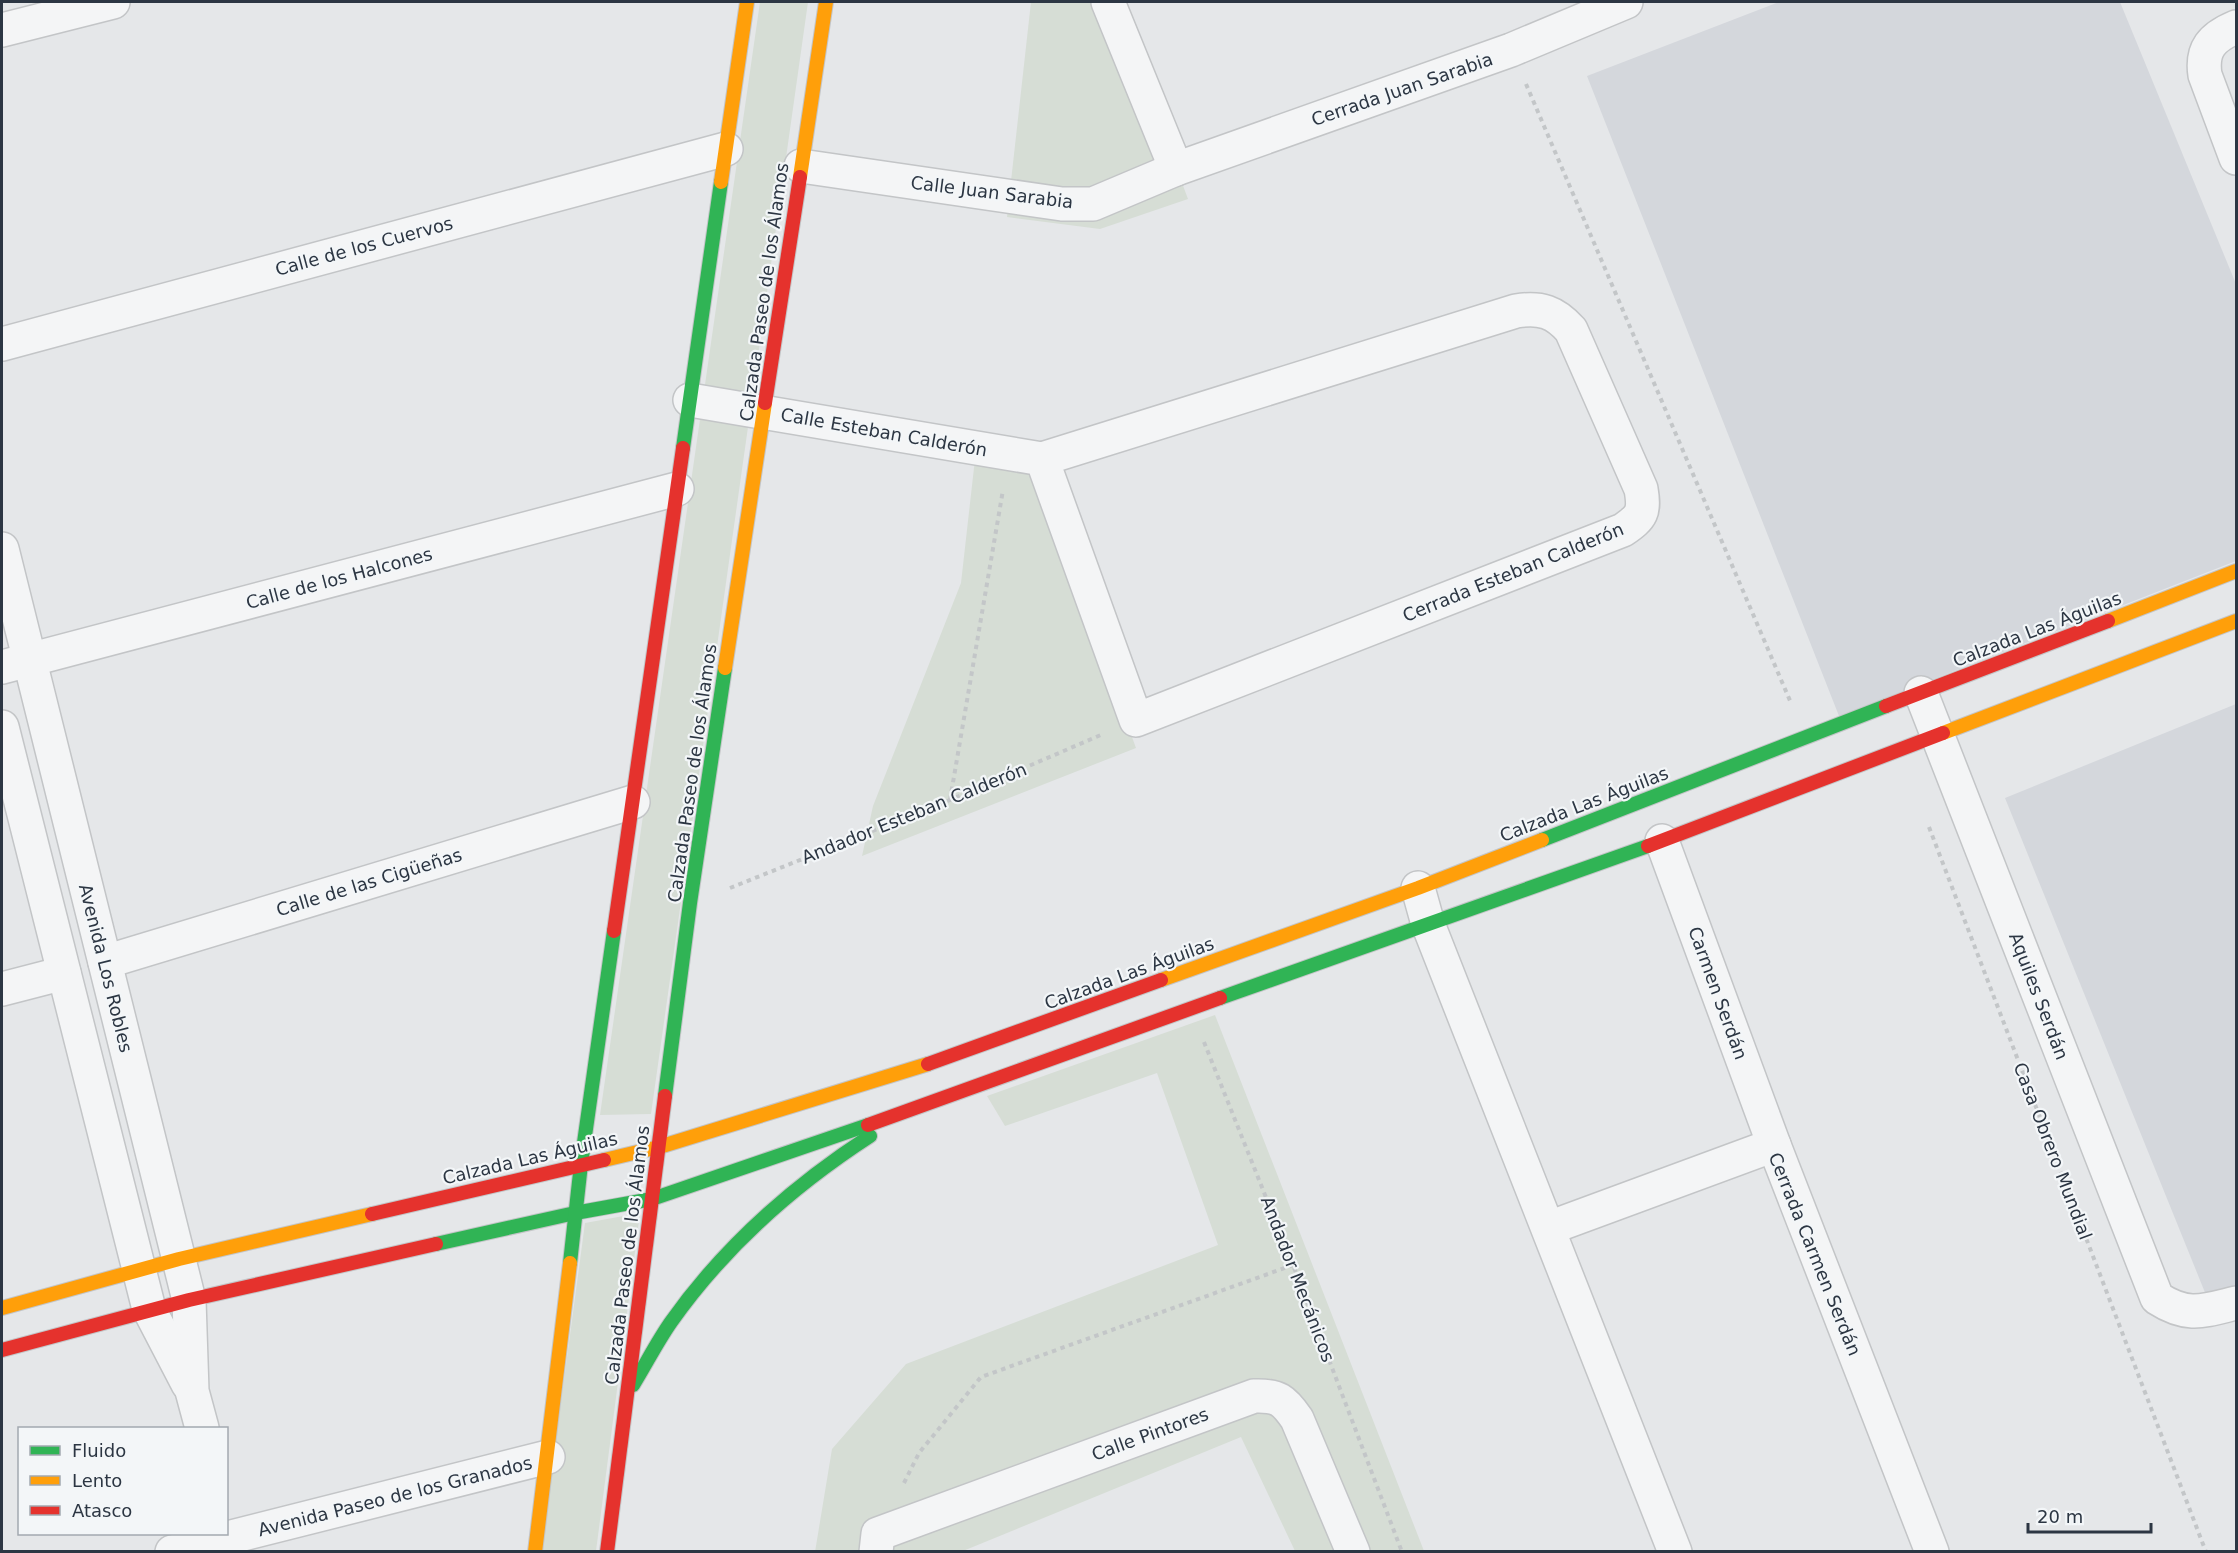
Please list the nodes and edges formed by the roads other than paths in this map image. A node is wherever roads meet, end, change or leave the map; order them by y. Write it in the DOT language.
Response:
graph roads {
  1 [pos="112,2"];
  2 [pos="747,2"];
  3 [pos="825,2"];
  4 [pos="1108,2"];
  5 [pos="1626,2"];
  6 [pos="2234,28"];
  7 [pos="2,30"];
  8 [pos="726,149"];
  9 [pos="2236,158"];
  10 [pos="801,166"];
  11 [pos="1176,168"];
  12 [pos="2,344"];
  13 [pos="690,400"];
  14 [pos="764,412"];
  15 [pos="1042,459"];
  16 [pos="677,489"];
  17 [pos="2,549"];
  18 [pos="2236,571"];
  19 [pos="2236,621"];
  20 [pos="15,664"];
  21 [pos="1921,693"];
  22 [pos="2,727"];
  23 [pos="1937,735"];
  24 [pos="633,802"];
  25 [pos="1662,840"];
  26 [pos="1418,888"];
  27 [pos="1428,924"];
  28 [pos="105,962"];
  29 [pos="64,973"];
  30 [pos="2,989"];
  31 [pos="915,1108"];
  32 [pos="1774,1145"];
  33 [pos="659,1147"];
  34 [pos="581,1164"];
  35 [pos="652,1199"];
  36 [pos="575,1213"];
  37 [pos="1549,1228"];
  38 [pos="179,1259"];
  39 [pos="139,1270"];
  40 [pos="189,1300"];
  41 [pos="2236,1303"];
  42 [pos="2,1308"];
  43 [pos="149,1310"];
  44 [pos="2,1350"];
  45 [pos="192,1391"];
  46 [pos="627,1394"];
  47 [pos="202,1427"];
  48 [pos="548,1457"];
  49 [pos="228,1531"];
  50 [pos="217,1535"];
  51 [pos="172,1551"];
  52 [pos="535,1551"];
  53 [pos="607,1551"];
  54 [pos="876,1551"];
  55 [pos="1353,1551"];
  56 [pos="1675,1551"];
  57 [pos="1932,1551"];
  1 -- 7 [label="street"];
  2 -- 8 [label="street"];
  3 -- 10 [label="street, Calzada Paseo de los Álamos"];
  4 -- 11 [label="street"];
  5 -- 11 [label="street, Cerrada Juan Sarabia"];
  6 -- 9 [label="street"];
  8 -- 12 [label="street, Calle de los Cuervos"];
  8 -- 13 [label="street"];
  10 -- 11 [label="street, Calle Juan Sarabia"];
  10 -- 14 [label="street, Calzada Paseo de los Álamos"];
  13 -- 14 [label="street, Calle Esteban Calderón"];
  13 -- 16 [label="street"];
  14 -- 15 [label="street, Calle Esteban Calderón"];
  14 -- 33 [label="street, Calzada Paseo de los Álamos"];
  15 -- 15 [label="street, Cerrada Esteban Calderón"];
  16 -- 20 [label="street, Calle de los Halcones"];
  16 -- 24 [label="street"];
  17 -- 20 [label="street, Avenida Los Robles"];
  18 -- 21 [label="street, Calzada Las Águilas"];
  19 -- 23 [label="street"];
  20 -- 28 [label="street, Avenida Los Robles"];
  21 -- 23 [label="street, Aquiles Serdán"];
  21 -- 26 [label="street, Calzada Las Águilas"];
  22 -- 29 [label="street, Avenida Los Robles"];
  23 -- 25 [label="street"];
  23 -- 41 [label="street, Aquiles Serdán"];
  24 -- 28 [label="street, Calle de las Cigüeñas"];
  24 -- 34 [label="street"];
  25 -- 27 [label="street"];
  25 -- 32 [label="street, Carmen Serdán"];
  26 -- 27 [label="street"];
  26 -- 33 [label="street, Calzada Las Águilas"];
  27 -- 31 [label="street"];
  27 -- 37 [label="street"];
  28 -- 38 [label="street, Avenida Los Robles"];
  29 -- 30 [label="street"];
  29 -- 39 [label="street, Avenida Los Robles"];
  31 -- 35 [label="street"];
  31 -- 46 [label="street"];
  32 -- 37 [label="street, Cerrada Carmen Serdán"];
  32 -- 57 [label="street, Cerrada Carmen Serdán"];
  33 -- 34 [label="street, Calzada Las Águilas"];
  33 -- 35 [label="street, Calzada Paseo de los Álamos"];
  34 -- 36 [label="street"];
  34 -- 38 [label="street, Calzada Las Águilas"];
  35 -- 36 [label="street"];
  35 -- 46 [label="street, Calzada Paseo de los Álamos"];
  36 -- 40 [label="street"];
  36 -- 48 [label="street"];
  37 -- 56 [label="street"];
  38 -- 39 [label="street, Calzada Las Águilas"];
  38 -- 40 [label="street, Avenida Los Robles"];
  39 -- 42 [label="street, Calzada Las Águilas"];
  39 -- 43 [label="street, Avenida Los Robles"];
  40 -- 43 [label="street"];
  40 -- 45 [label="street, Avenida Los Robles"];
  43 -- 44 [label="street"];
  43 -- 45 [label="street, Avenida Los Robles"];
  45 -- 47 [label="street, Avenida Los Robles"];
  46 -- 53 [label="street, Calzada Paseo de los Álamos"];
  48 -- 49 [label="street, Avenida Paseo de los Granados"];
  48 -- 52 [label="street"];
  50 -- 51 [label="street, Avenida Paseo de los Granados"];
  54 -- 55 [label="street, Calle Pintores"];
}
